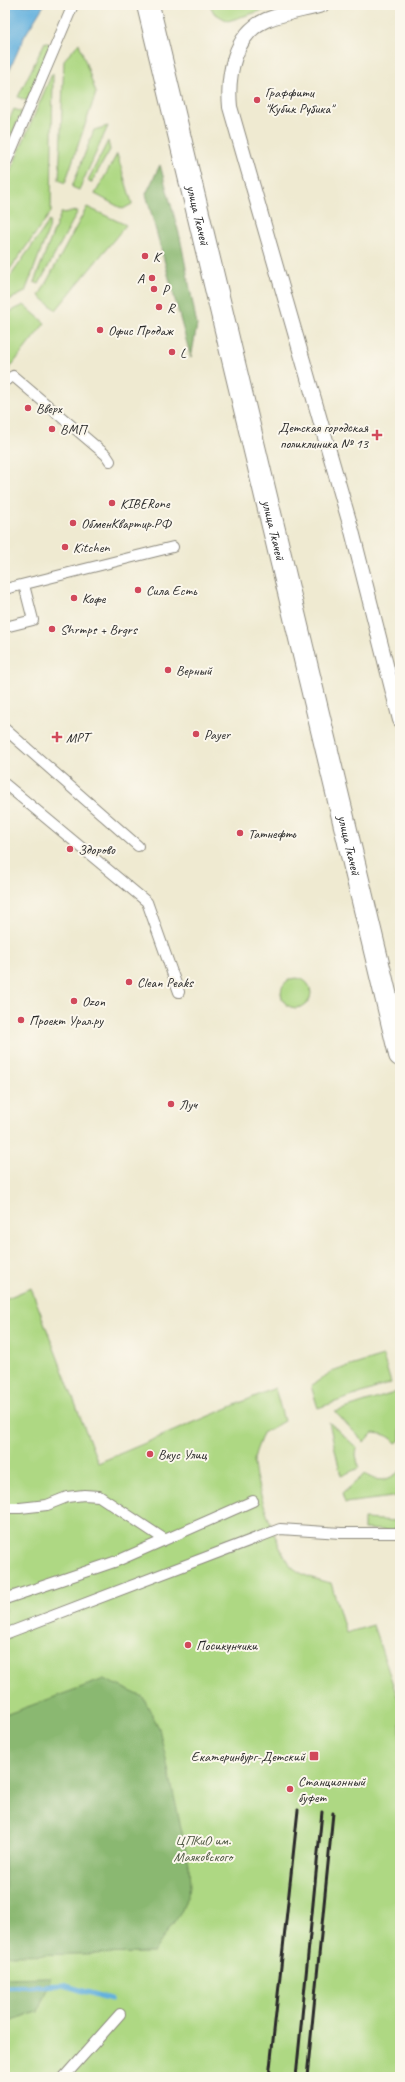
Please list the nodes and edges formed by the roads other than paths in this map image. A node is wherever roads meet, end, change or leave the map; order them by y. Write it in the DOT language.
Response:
graph roads {
  1 [pos="73,5"];
  2 [pos="148,5"];
  3 [pos="322,5"];
  4 [pos="5,165"];
  5 [pos="5,381"];
  6 [pos="110,461"];
  7 [pos="173,547"];
  8 [pos="24,585"];
  9 [pos="5,589"];
  10 [pos="5,627"];
  11 [pos="400,720"];
  12 [pos="5,729"];
  13 [pos="5,784"];
  14 [pos="138,846"];
  15 [pos="179,992"];
  16 [pos="400,1055"];
  17 [pos="254,1501"];
  18 [pos="5,1508"];
  19 [pos="400,1533"];
  20 [pos="164,1539"];
  21 [pos="5,1599"];
  22 [pos="5,1634"];
  23 [pos="120,2014"];
  24 [pos="64,2077"];
  1 -- 4 [label="street"];
  2 -- 16 [label="main road, улица Ткачей"];
  3 -- 11 [label="street"];
  5 -- 6 [label="street"];
  7 -- 8 [label="street"];
  8 -- 9 [label="street"];
  8 -- 10 [label="street"];
  12 -- 14 [label="street"];
  13 -- 15 [label="street"];
  17 -- 20 [label="street"];
  18 -- 20 [label="street"];
  19 -- 22 [label="street"];
  20 -- 21 [label="street"];
  23 -- 24 [label="street"];
}
